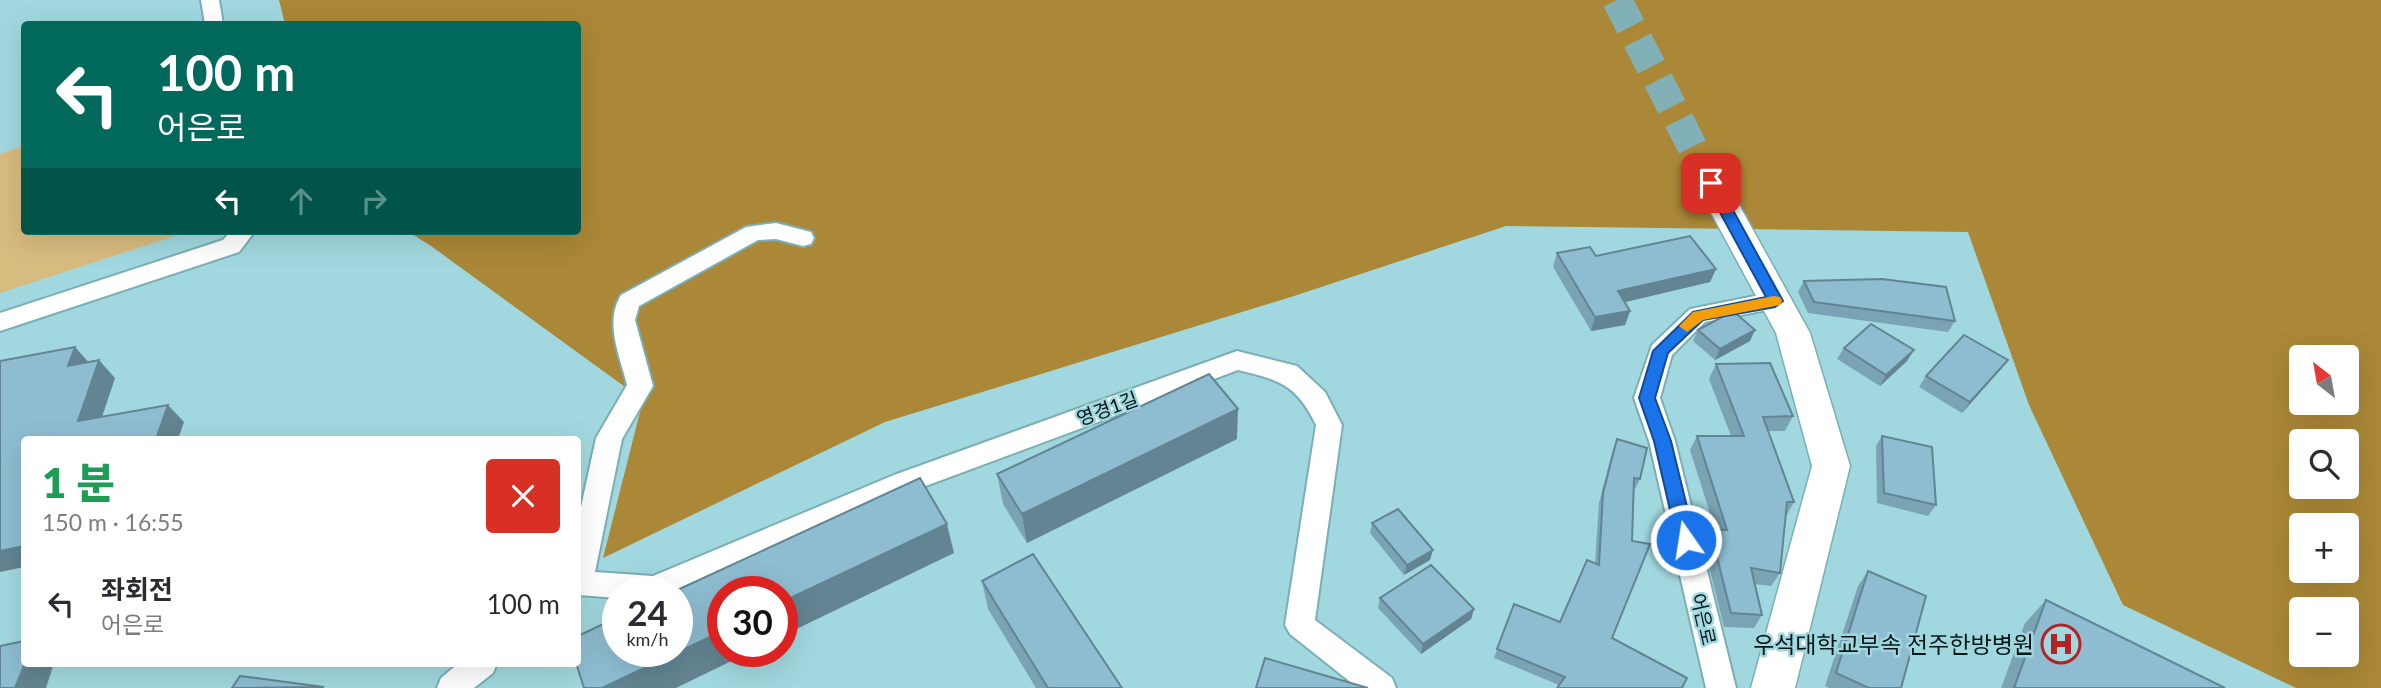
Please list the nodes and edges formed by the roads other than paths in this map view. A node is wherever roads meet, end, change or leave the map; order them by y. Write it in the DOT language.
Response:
graph roads {
  1 [pos="210,0"];
  2 [pos="214,21"];
  3 [pos="1711,183"];
  4 [pos="241,235"];
  5 [pos="803,238"];
  6 [pos="1775,301"];
  7 [pos="0,322"];
  8 [pos="581,569"];
  9 [pos="581,583"];
  10 [pos="477,667"];
  11 [pos="452,688"];
  12 [pos="1381,688"];
  13 [pos="1721,688"];
  14 [pos="1773,688"];
  1 -- 2 [label="street"];
  3 -- 6 [label="street"];
  4 -- 7 [label="street"];
  5 -- 8 [label="street"];
  6 -- 13 [label="street, 어은로"];
  6 -- 14 [label="street"];
  9 -- 12 [label="street, 영경1길"];
  10 -- 11 [label="street"];
}
